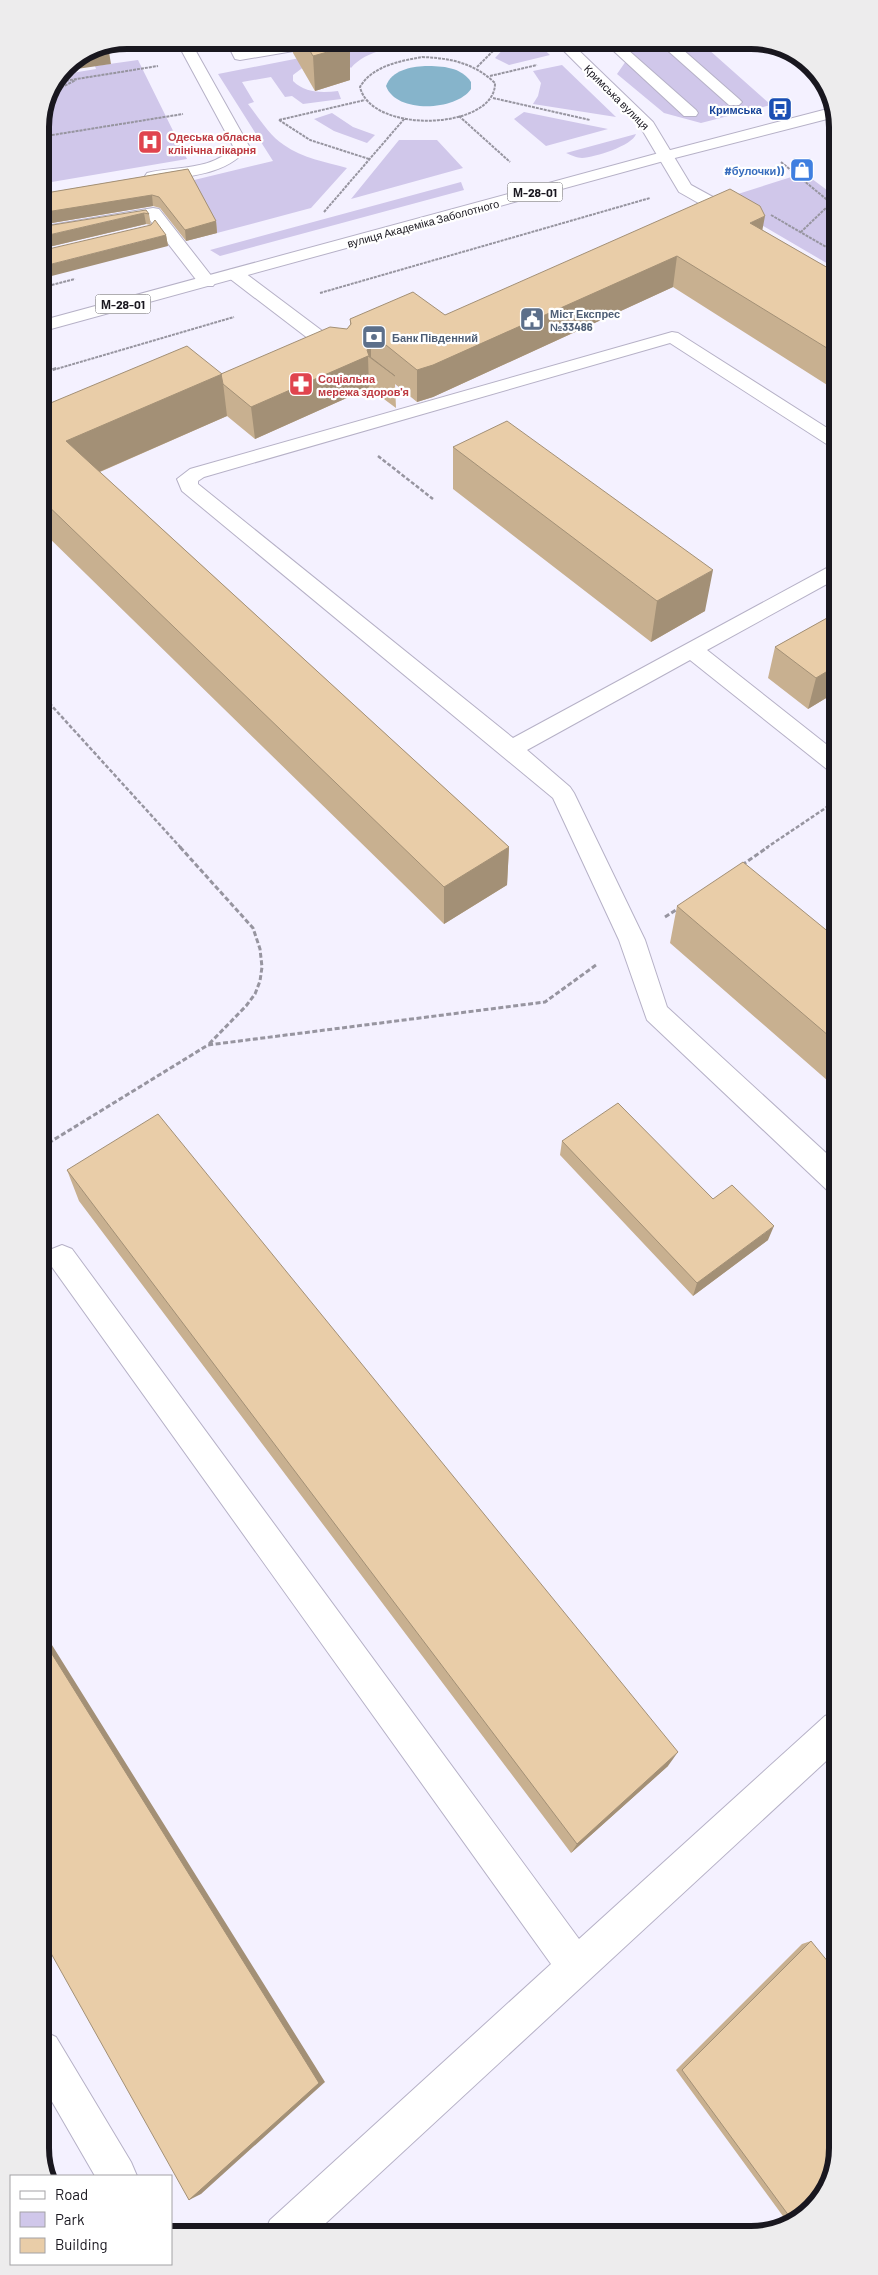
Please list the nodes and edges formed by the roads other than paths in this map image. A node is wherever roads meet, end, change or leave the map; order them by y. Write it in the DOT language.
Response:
graph roads {
  1 [pos="187,49"];
  2 [pos="237,49"];
  3 [pos="281,49"];
  4 [pos="569,49"];
  5 [pos="619,49"];
  6 [pos="673,49"];
  7 [pos="734,102"];
  8 [pos="690,113"];
  9 [pos="828,114"];
  10 [pos="665,156"];
  11 [pos="136,178"];
  12 [pos="164,226"];
  13 [pos="752,226"];
  14 [pos="49,230"];
  15 [pos="135,233"];
  16 [pos="235,274"];
  17 [pos="206,282"];
  18 [pos="49,325"];
  19 [pos="342,355"];
  20 [pos="829,437"];
  21 [pos="829,574"];
  22 [pos="692,650"];
  23 [pos="511,749"];
  24 [pos="829,758"];
  25 [pos="829,1174"];
  26 [pos="62,1258"];
  27 [pos="829,1735"];
  28 [pos="576,1967"];
  29 [pos="49,2060"];
  30 [pos="116,2175"];
  31 [pos="293,2226"];
  1 -- 11 [label="main road"];
  2 -- 3 [label="main road"];
  4 -- 10 [label="main road, Кримська вулиця"];
  5 -- 8 [label="main road"];
  6 -- 7 [label="main road"];
  9 -- 10 [label="main road, вулиця Академіка Заболотного / М-28-01"];
  10 -- 13 [label="main road, Кримська вулиця"];
  10 -- 16 [label="main road, вулиця Академіка Заболотного / М-28-01"];
  12 -- 14 [label="main road"];
  12 -- 15 [label="main road"];
  12 -- 17 [label="main road"];
  16 -- 17 [label="main road, вулиця Академіка Заболотного / М-28-01"];
  16 -- 19 [label="main road"];
  17 -- 18 [label="main road, вулиця Академіка Заболотного / М-28-01"];
  20 -- 23 [label="main road"];
  21 -- 22 [label="main road"];
  22 -- 23 [label="main road"];
  22 -- 24 [label="main road"];
  23 -- 25 [label="main road"];
  26 -- 28 [label="main road"];
  27 -- 28 [label="main road"];
  28 -- 31 [label="main road"];
  29 -- 30 [label="main road"];
}
